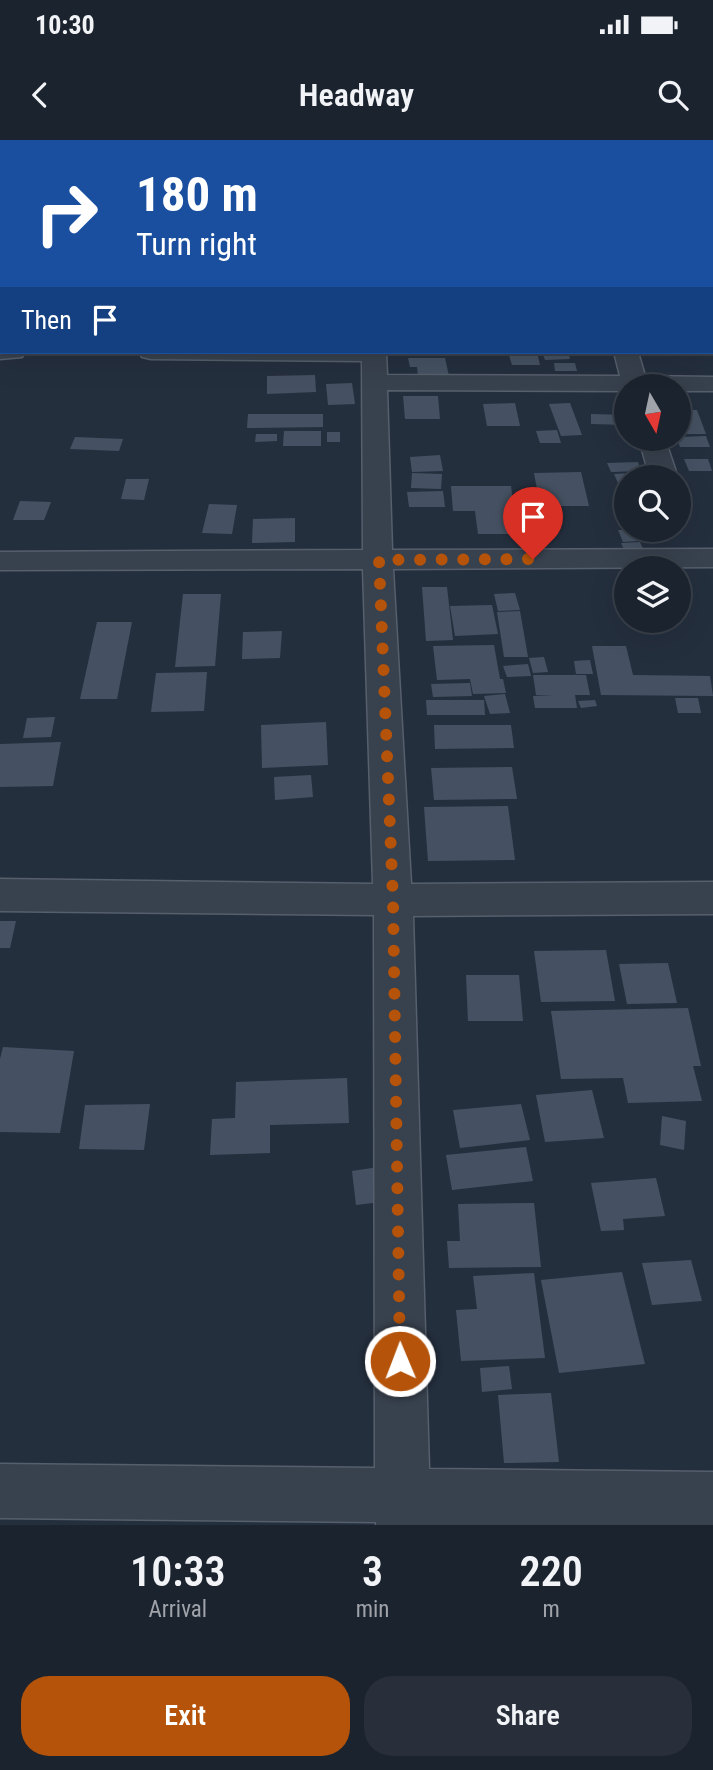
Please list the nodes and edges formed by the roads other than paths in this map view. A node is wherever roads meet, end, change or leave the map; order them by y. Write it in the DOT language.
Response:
graph roads {
  1 [pos="192,354"];
  2 [pos="627,354"];
  3 [pos="374,363"];
  4 [pos="632,374"];
  5 [pos="614,384"];
  6 [pos="713,384"];
  7 [pos="691,385"];
  8 [pos="688,542"];
  9 [pos="700,558"];
  10 [pos="379,560"];
  11 [pos="0,561"];
  12 [pos="0,895"];
  13 [pos="713,898"];
  14 [pos="393,900"];
  15 [pos="0,1491"];
  16 [pos="713,1499"];
  17 [pos="403,1511"];
  1 -- 3 [label="street"];
  2 -- 4 [label="street"];
  3 -- 5 [label="street"];
  3 -- 10 [label="street"];
  6 -- 7 [label="street"];
  8 -- 9 [label="street"];
  9 -- 10 [label="street"];
  10 -- 11 [label="street"];
  10 -- 14 [label="street"];
  12 -- 14 [label="street"];
  13 -- 14 [label="street"];
  14 -- 17 [label="street"];
  15 -- 17 [label="street"];
  16 -- 17 [label="street"];
}
